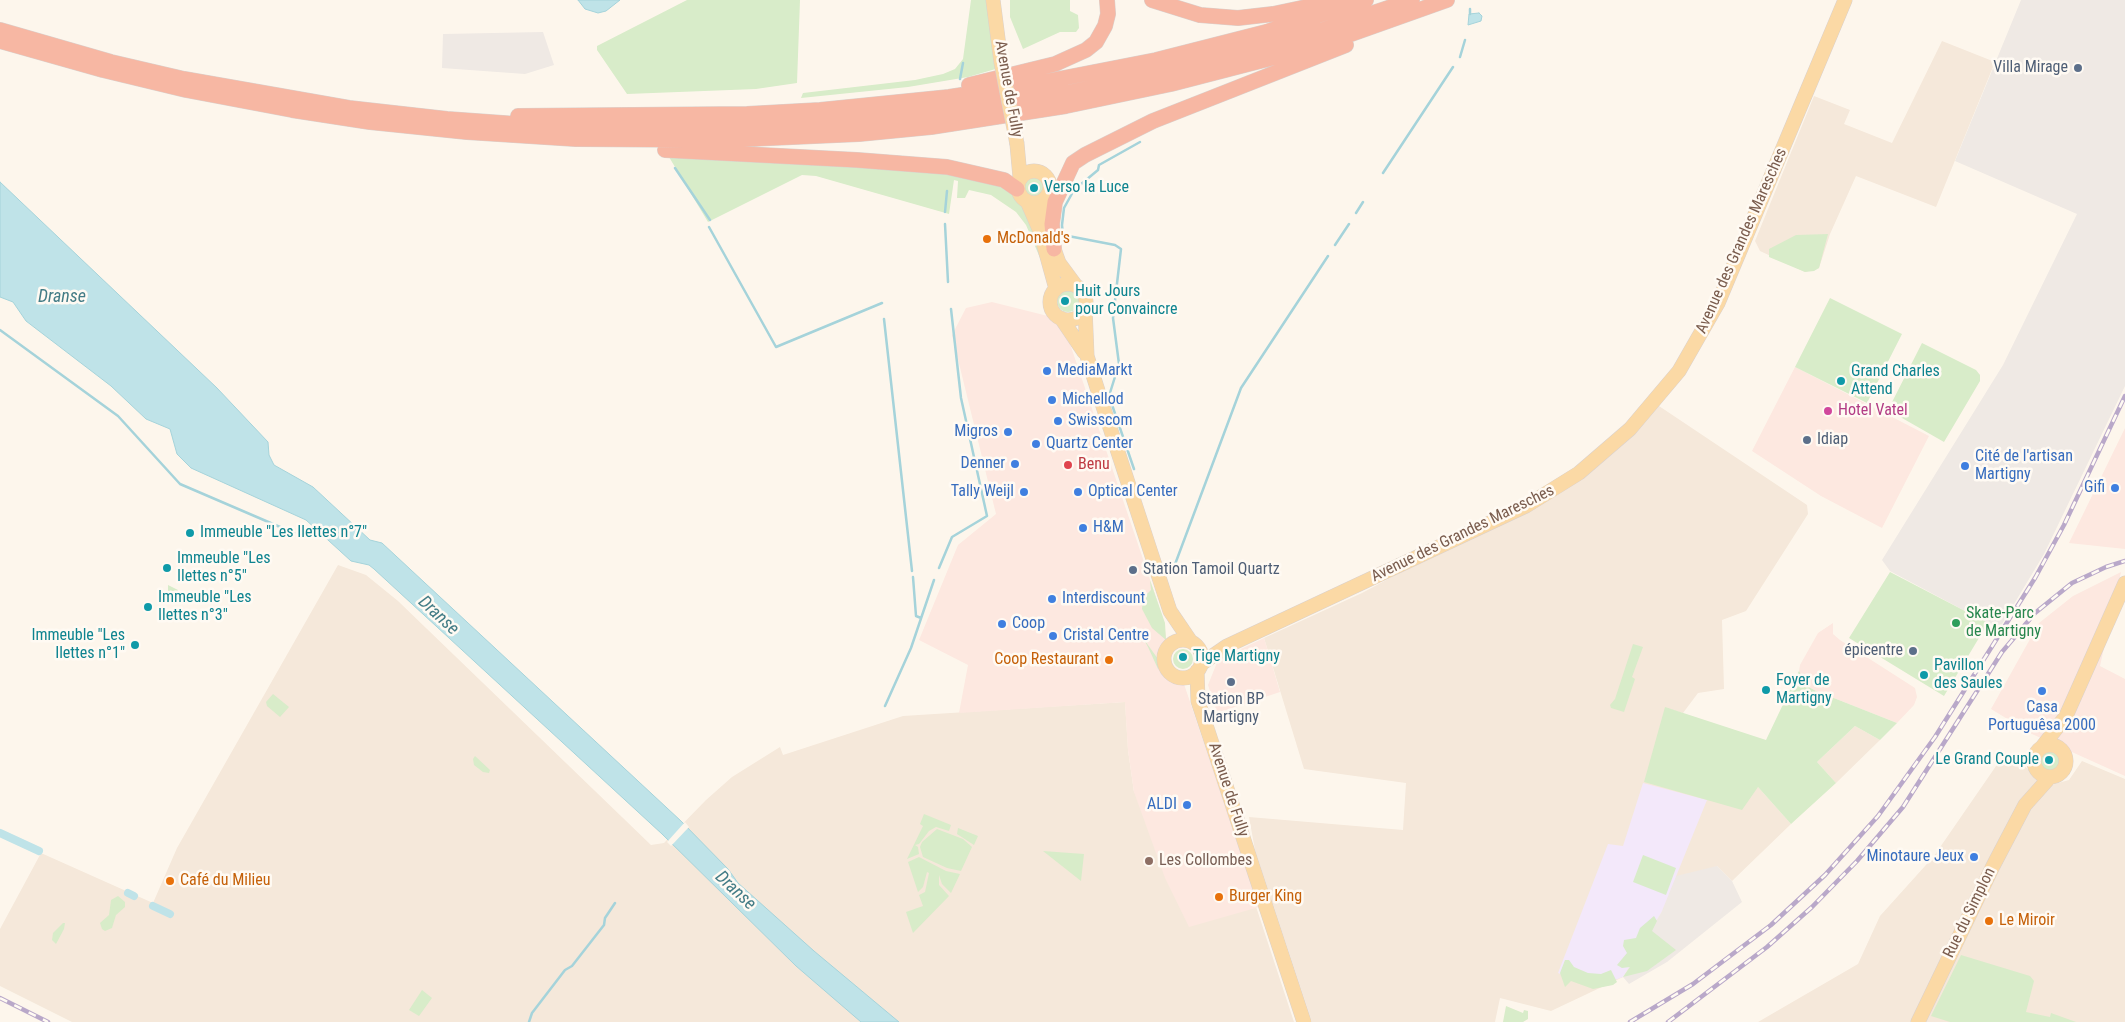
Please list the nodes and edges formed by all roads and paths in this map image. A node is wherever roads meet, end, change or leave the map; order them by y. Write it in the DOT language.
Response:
graph roads {
  1 [pos="993,0"];
  2 [pos="1001,0"];
  3 [pos="1107,0"];
  4 [pos="1152,0"];
  5 [pos="1340,0"];
  6 [pos="1366,0"];
  7 [pos="1412,0"];
  8 [pos="1447,0"];
  9 [pos="1454,0"];
  10 [pos="1845,0"];
  11 [pos="0,30"];
  12 [pos="0,42"];
  13 [pos="1005,61"];
  14 [pos="820,110"];
  15 [pos="389,113"];
  16 [pos="466,132"];
  17 [pos="1021,143"];
  18 [pos="1073,163"];
  19 [pos="1036,170"];
  20 [pos="1019,183"];
  21 [pos="1048,192"];
  22 [pos="1027,201"];
  23 [pos="1054,249"];
  24 [pos="1076,286"];
  25 [pos="1056,289"];
  26 [pos="1084,308"];
  27 [pos="1061,318"];
  28 [pos="1087,356"];
  29 [pos="2125,583"];
  30 [pos="1170,611"];
  31 [pos="1193,644"];
  32 [pos="1171,645"];
  33 [pos="1227,646"];
  34 [pos="1199,667"];
  35 [pos="1179,677"];
  36 [pos="1198,701"];
  37 [pos="2066,716"];
  38 [pos="2042,747"];
  39 [pos="2062,752"];
  40 [pos="2035,766"];
  41 [pos="2050,777"];
  42 [pos="2025,805"];
  43 [pos="1304,1022"];
  44 [pos="1918,1022"];
  1 -- 13 [label="main road, Avenue de Fully"];
  2 -- 13 [label="main road, Avenue de Fully"];
  3 -- 14 [label="highway"];
  4 -- 5 [label="highway"];
  6 -- 14 [label="highway"];
  7 -- 15 [label="highway"];
  8 -- 16 [label="highway"];
  9 -- 18 [label="highway"];
  10 -- 33 [label="main road, Avenue des Grandes Maresches"];
  11 -- 15 [label="highway"];
  12 -- 16 [label="highway"];
  13 -- 17 [label="main road, Avenue de Fully, bridge"];
  14 -- 15 [label="highway"];
  16 -- 20 [label="highway"];
  17 -- 19 [label="main road, Avenue de Fully"];
  17 -- 20 [label="main road, Avenue de Fully"];
  18 -- 21 [label="highway"];
  18 -- 23 [label="highway"];
  19 -- 20 [label="main road"];
  19 -- 21 [label="main road"];
  20 -- 22 [label="main road"];
  21 -- 22 [label="main road"];
  21 -- 23 [label="main road"];
  22 -- 25 [label="main road"];
  23 -- 24 [label="main road"];
  24 -- 25 [label="main road"];
  24 -- 26 [label="main road"];
  25 -- 27 [label="main road"];
  26 -- 27 [label="main road"];
  26 -- 28 [label="main road"];
  27 -- 28 [label="main road"];
  28 -- 30 [label="main road"];
  29 -- 37 [label="main road"];
  30 -- 31 [label="main road"];
  30 -- 32 [label="main road"];
  31 -- 32 [label="main road"];
  31 -- 33 [label="main road, Avenue des Grandes Maresches"];
  31 -- 34 [label="main road"];
  32 -- 35 [label="main road"];
  33 -- 34 [label="main road, Avenue des Grandes Maresches"];
  34 -- 35 [label="main road"];
  34 -- 36 [label="main road, Avenue de Fully"];
  35 -- 36 [label="main road, Avenue de Fully"];
  36 -- 43 [label="main road, Avenue de Fully"];
  37 -- 38 [label="main road"];
  37 -- 39 [label="main road"];
  38 -- 39 [label="main road"];
  38 -- 40 [label="main road"];
  39 -- 41 [label="main road"];
  40 -- 41 [label="main road"];
  40 -- 42 [label="main road, Rue du Simplon"];
  41 -- 42 [label="main road, Rue du Simplon"];
  42 -- 44 [label="main road, Rue du Simplon"];
}
